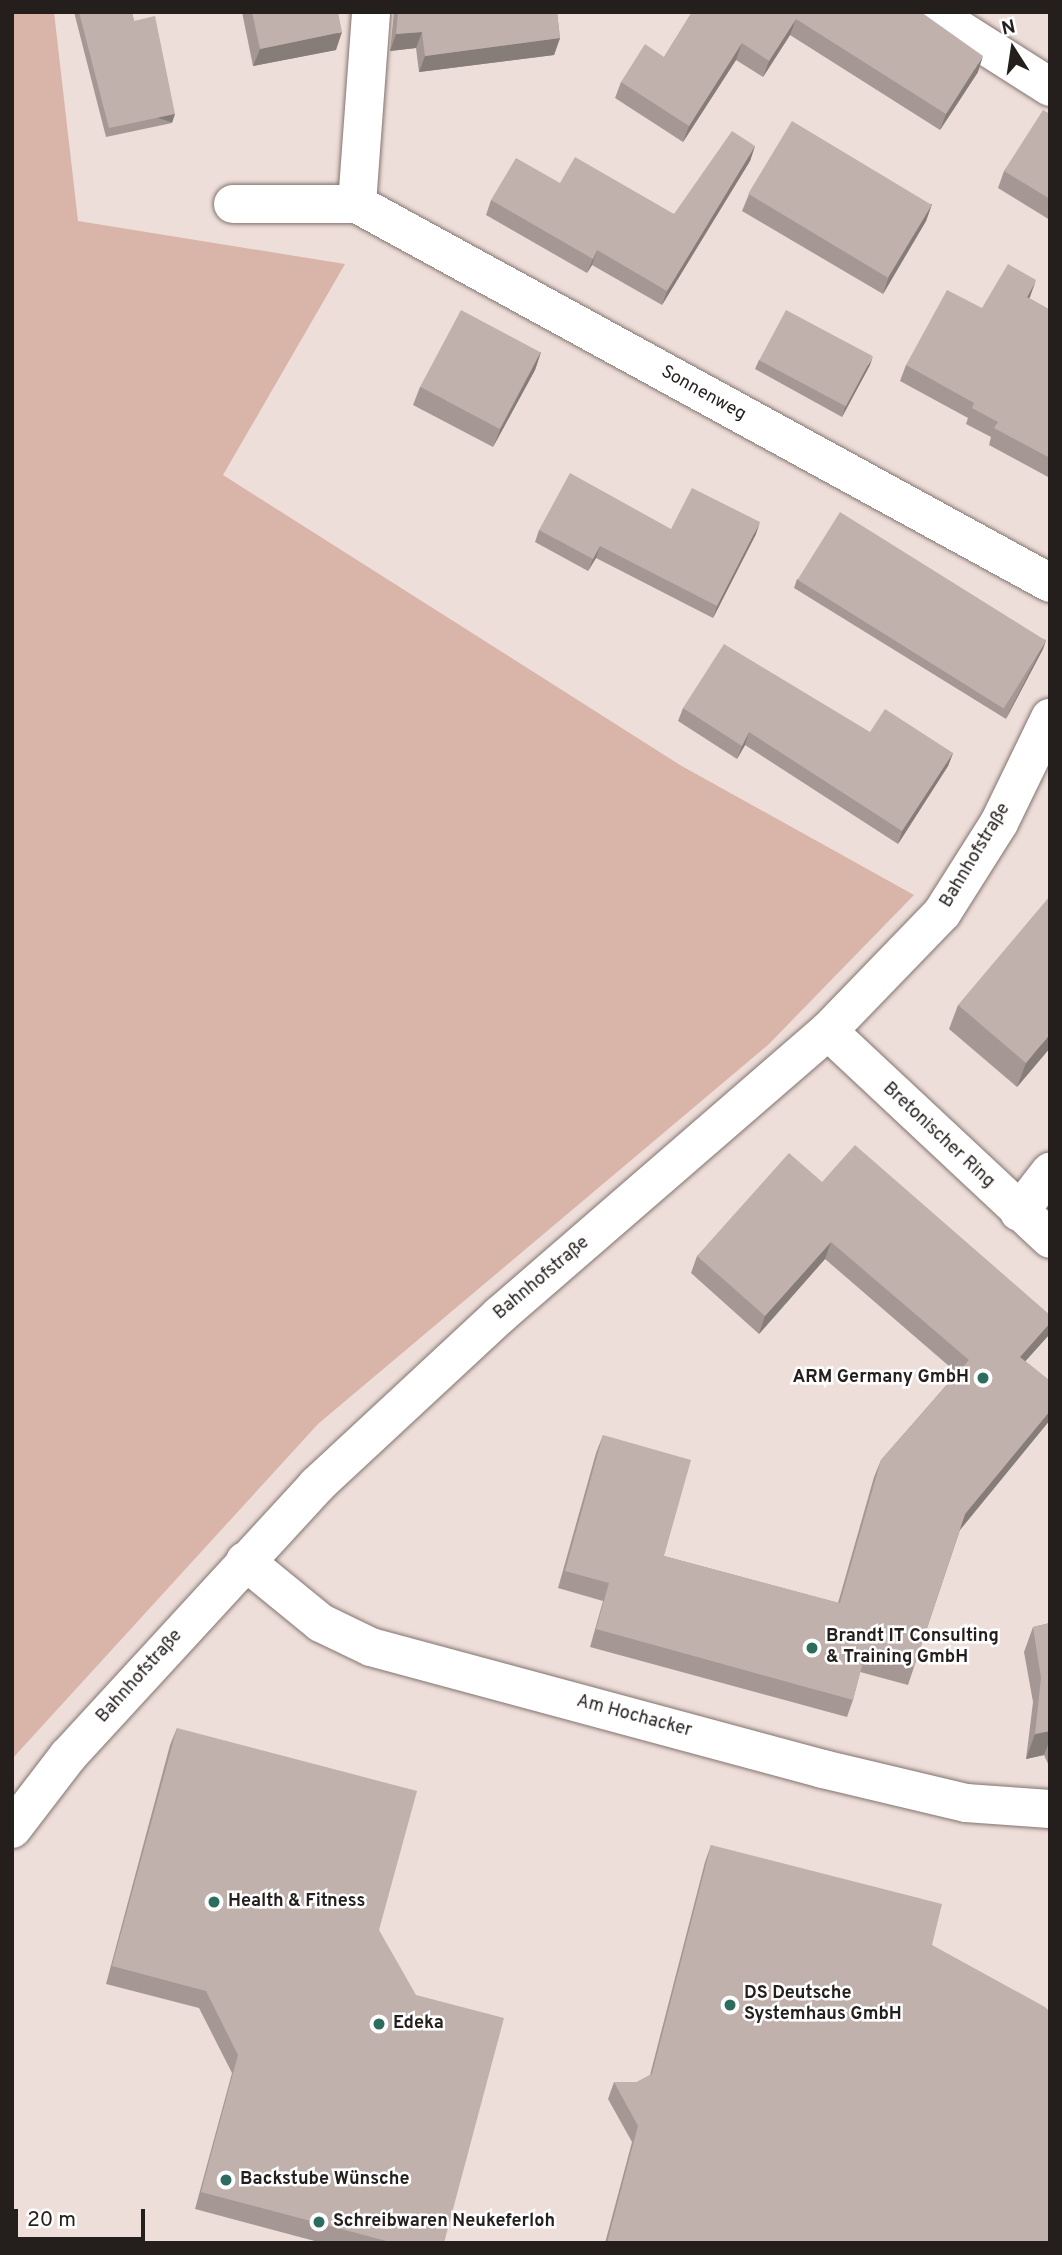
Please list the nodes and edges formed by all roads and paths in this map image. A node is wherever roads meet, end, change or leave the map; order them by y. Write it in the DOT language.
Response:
graph roads {
  1 [pos="371,12"];
  2 [pos="932,12"];
  3 [pos="1050,87"];
  4 [pos="233,204"];
  5 [pos="357,204"];
  6 [pos="1050,583"];
  7 [pos="1050,718"];
  8 [pos="828,1031"];
  9 [pos="1050,1172"];
  10 [pos="1019,1212"];
  11 [pos="1050,1239"];
  12 [pos="244,1561"];
  13 [pos="1050,1809"];
  14 [pos="12,1829"];
  1 -- 5 [label="street"];
  2 -- 3 [label="street"];
  4 -- 5 [label="street, Sonnenweg"];
  5 -- 6 [label="street, Sonnenweg"];
  7 -- 8 [label="street, Bahnhofstraße"];
  8 -- 10 [label="street, Bretonischer Ring"];
  8 -- 12 [label="street, Bahnhofstraße"];
  9 -- 10 [label="street"];
  10 -- 11 [label="street, Bretonischer Ring"];
  12 -- 13 [label="street, Am Hochacker"];
  12 -- 14 [label="street, Bahnhofstraße"];
}
